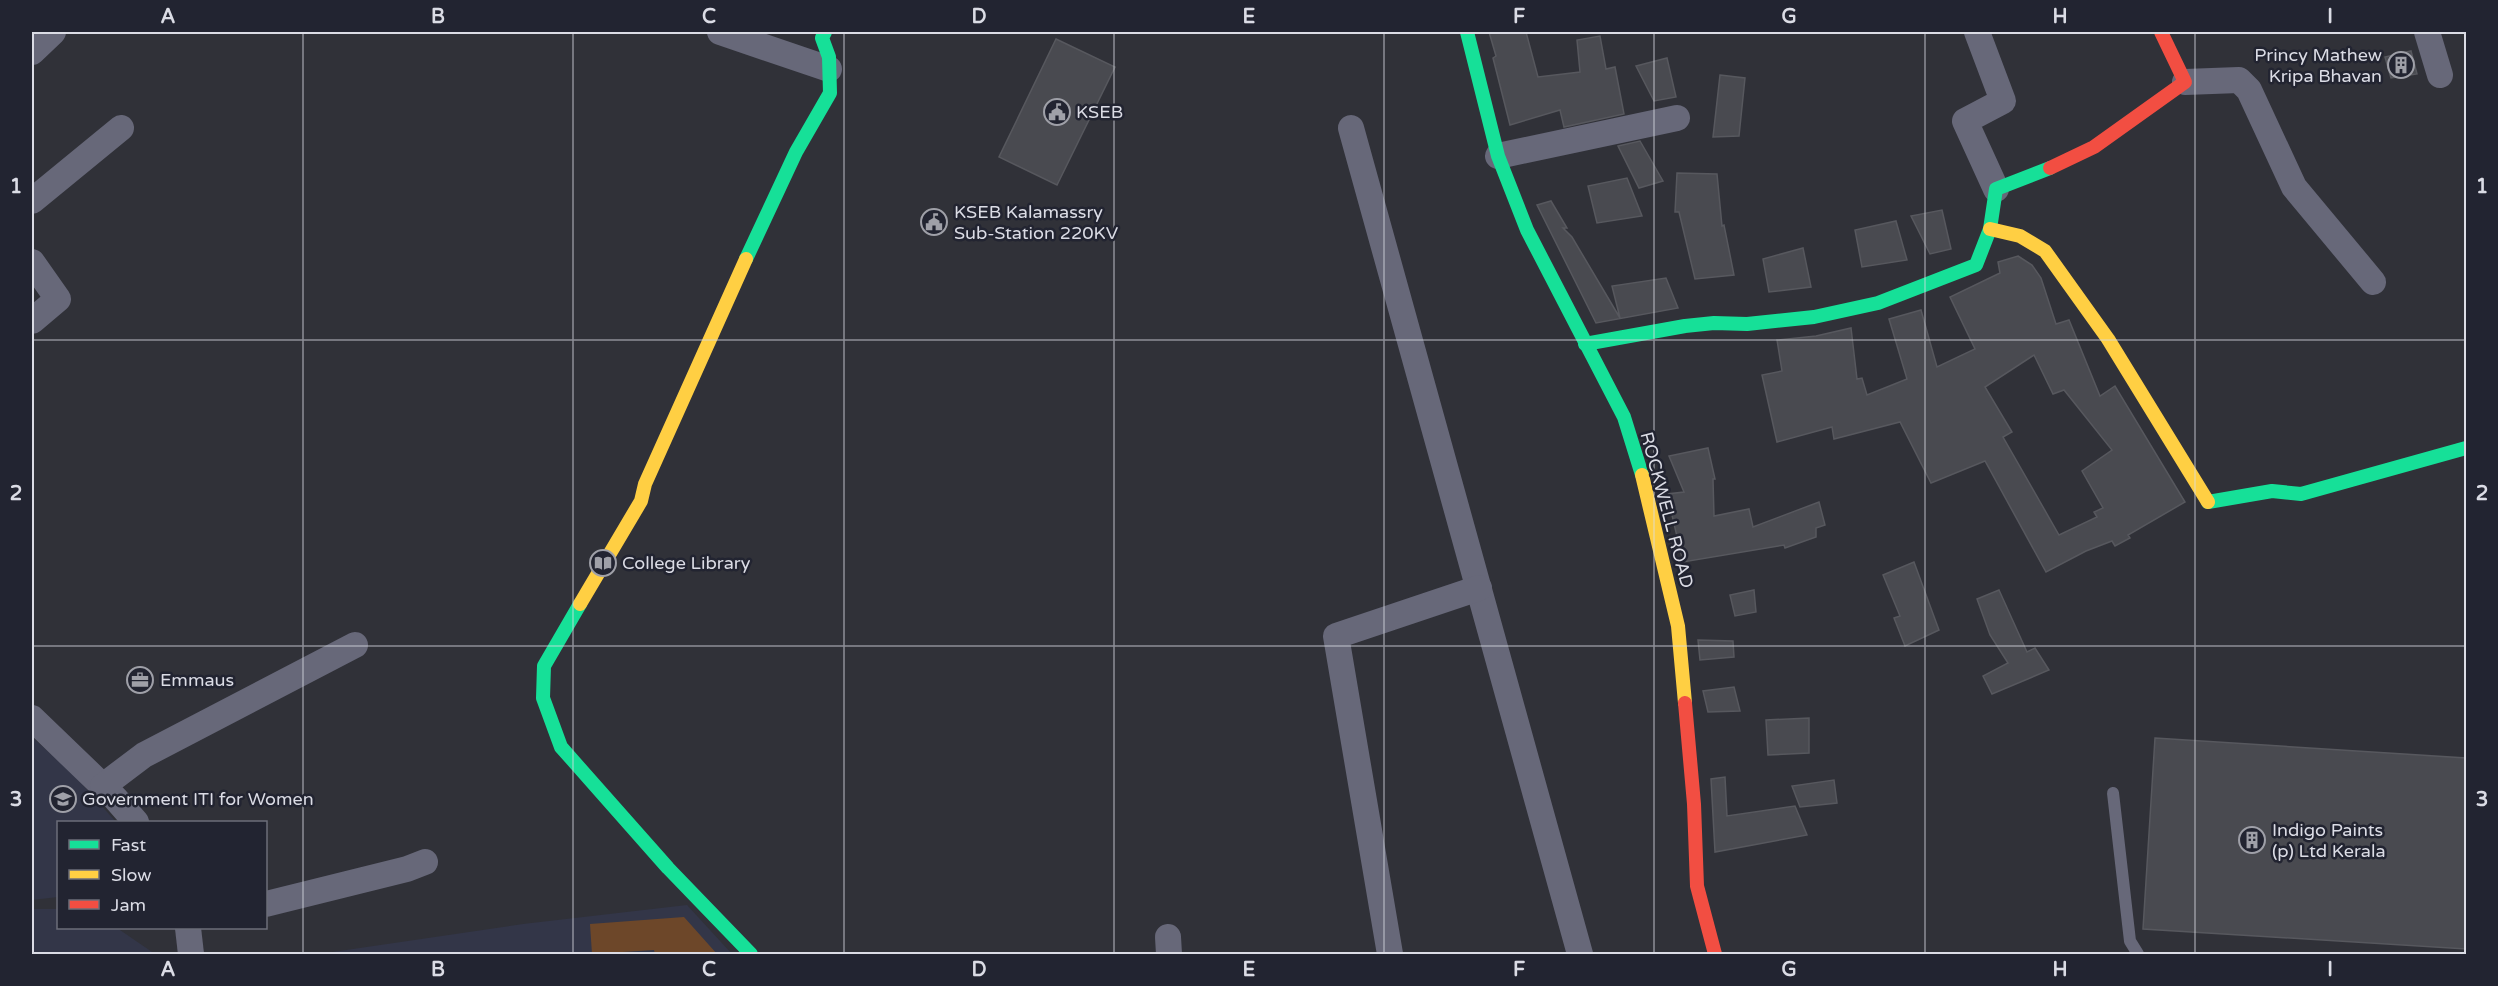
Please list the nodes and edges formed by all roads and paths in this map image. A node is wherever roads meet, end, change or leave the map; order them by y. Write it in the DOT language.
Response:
graph roads {
  1 [pos="53,32"];
  2 [pos="720,32"];
  3 [pos="825,32"];
  4 [pos="1467,32"];
  5 [pos="1977,32"];
  6 [pos="2161,32"];
  7 [pos="2427,32"];
  8 [pos="32,52"];
  9 [pos="829,69"];
  10 [pos="2440,75"];
  11 [pos="2185,82"];
  12 [pos="1677,118"];
  13 [pos="121,128"];
  14 [pos="1351,128"];
  15 [pos="1497,156"];
  16 [pos="1996,189"];
  17 [pos="32,201"];
  18 [pos="1990,229"];
  19 [pos="32,262"];
  20 [pos="2373,282"];
  21 [pos="32,321"];
  22 [pos="1585,344"];
  23 [pos="2466,448"];
  24 [pos="1479,588"];
  25 [pos="355,645"];
  26 [pos="32,718"];
  27 [pos="103,786"];
  28 [pos="2113,793"];
  29 [pos="135,821"];
  30 [pos="425,862"];
  31 [pos="267,904"];
  32 [pos="188,929"];
  33 [pos="191,954"];
  34 [pos="752,954"];
  35 [pos="1390,954"];
  36 [pos="1580,954"];
  37 [pos="1715,954"];
  38 [pos="2138,954"];
  1 -- 8 [label="street"];
  2 -- 9 [label="street"];
  3 -- 9 [label="street"];
  4 -- 15 [label="street, ROCKWELL ROAD"];
  5 -- 16 [label="street"];
  6 -- 11 [label="street"];
  7 -- 10 [label="street"];
  9 -- 34 [label="street"];
  11 -- 16 [label="street"];
  11 -- 20 [label="street"];
  12 -- 15 [label="street"];
  13 -- 17 [label="street"];
  14 -- 24 [label="street"];
  15 -- 22 [label="street, ROCKWELL ROAD"];
  16 -- 18 [label="street"];
  18 -- 22 [label="street"];
  18 -- 23 [label="street"];
  19 -- 21 [label="street"];
  22 -- 37 [label="street, ROCKWELL ROAD"];
  24 -- 35 [label="street"];
  24 -- 36 [label="street"];
  25 -- 27 [label="street"];
  26 -- 27 [label="street"];
  27 -- 29 [label="street"];
  28 -- 38 [label="lane"];
  30 -- 31 [label="street"];
  32 -- 33 [label="street"];
}
